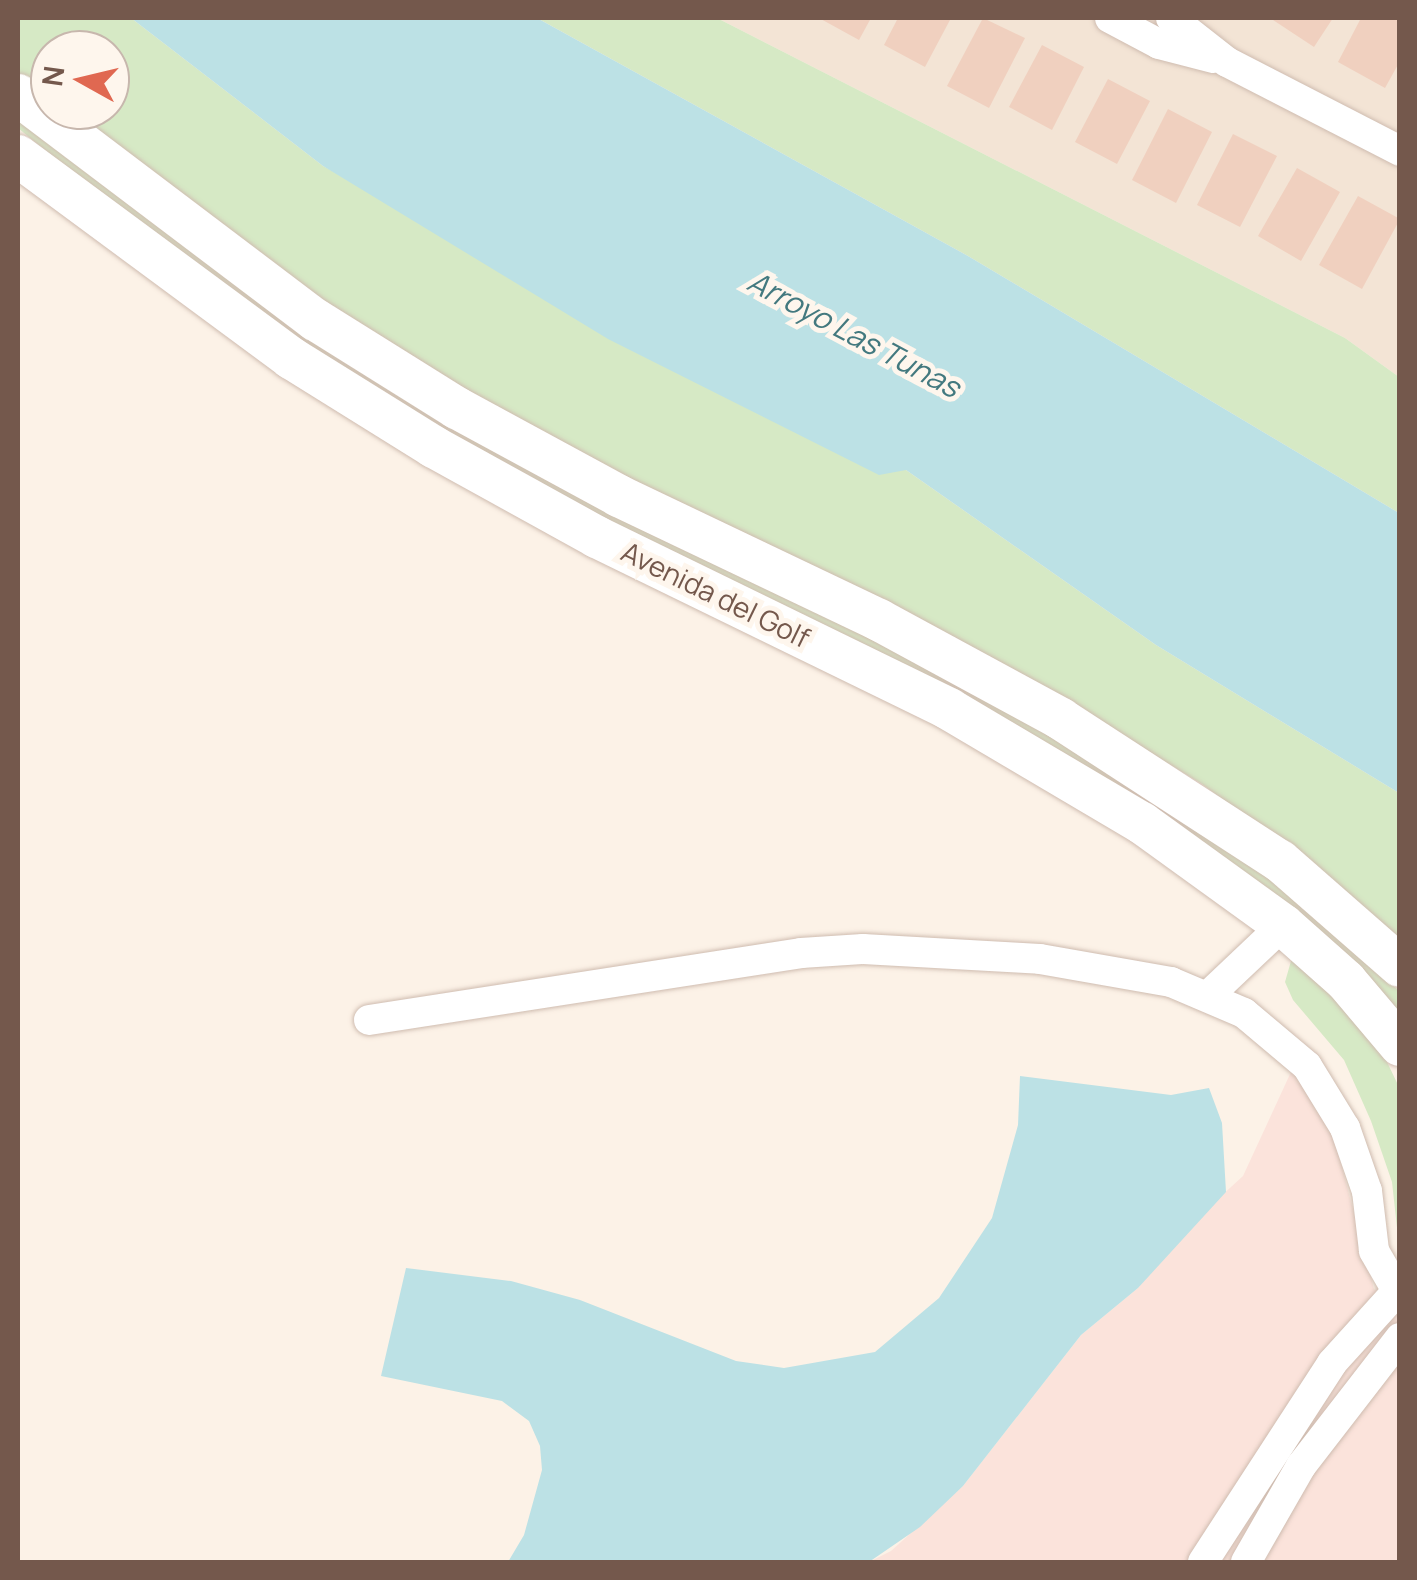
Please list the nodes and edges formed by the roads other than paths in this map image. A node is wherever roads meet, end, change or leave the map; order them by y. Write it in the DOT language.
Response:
graph roads {
  1 [pos="1110,18"];
  2 [pos="1170,18"];
  3 [pos="1227,62"];
  4 [pos="18,95"];
  5 [pos="1400,151"];
  6 [pos="18,156"];
  7 [pos="1283,925"];
  8 [pos="1400,966"];
  9 [pos="1210,994"];
  10 [pos="369,1020"];
  11 [pos="1400,1044"];
  12 [pos="1398,1292"];
  13 [pos="1400,1338"];
  14 [pos="1203,1562"];
  15 [pos="1246,1562"];
  1 -- 3 [label="street"];
  2 -- 3 [label="street"];
  3 -- 5 [label="street"];
  4 -- 8 [label="street, Avenida del Golf"];
  6 -- 7 [label="street, Avenida del Golf"];
  7 -- 9 [label="street"];
  7 -- 11 [label="street, Avenida del Golf"];
  9 -- 10 [label="street"];
  9 -- 12 [label="street"];
  12 -- 14 [label="street"];
  13 -- 15 [label="street"];
}
